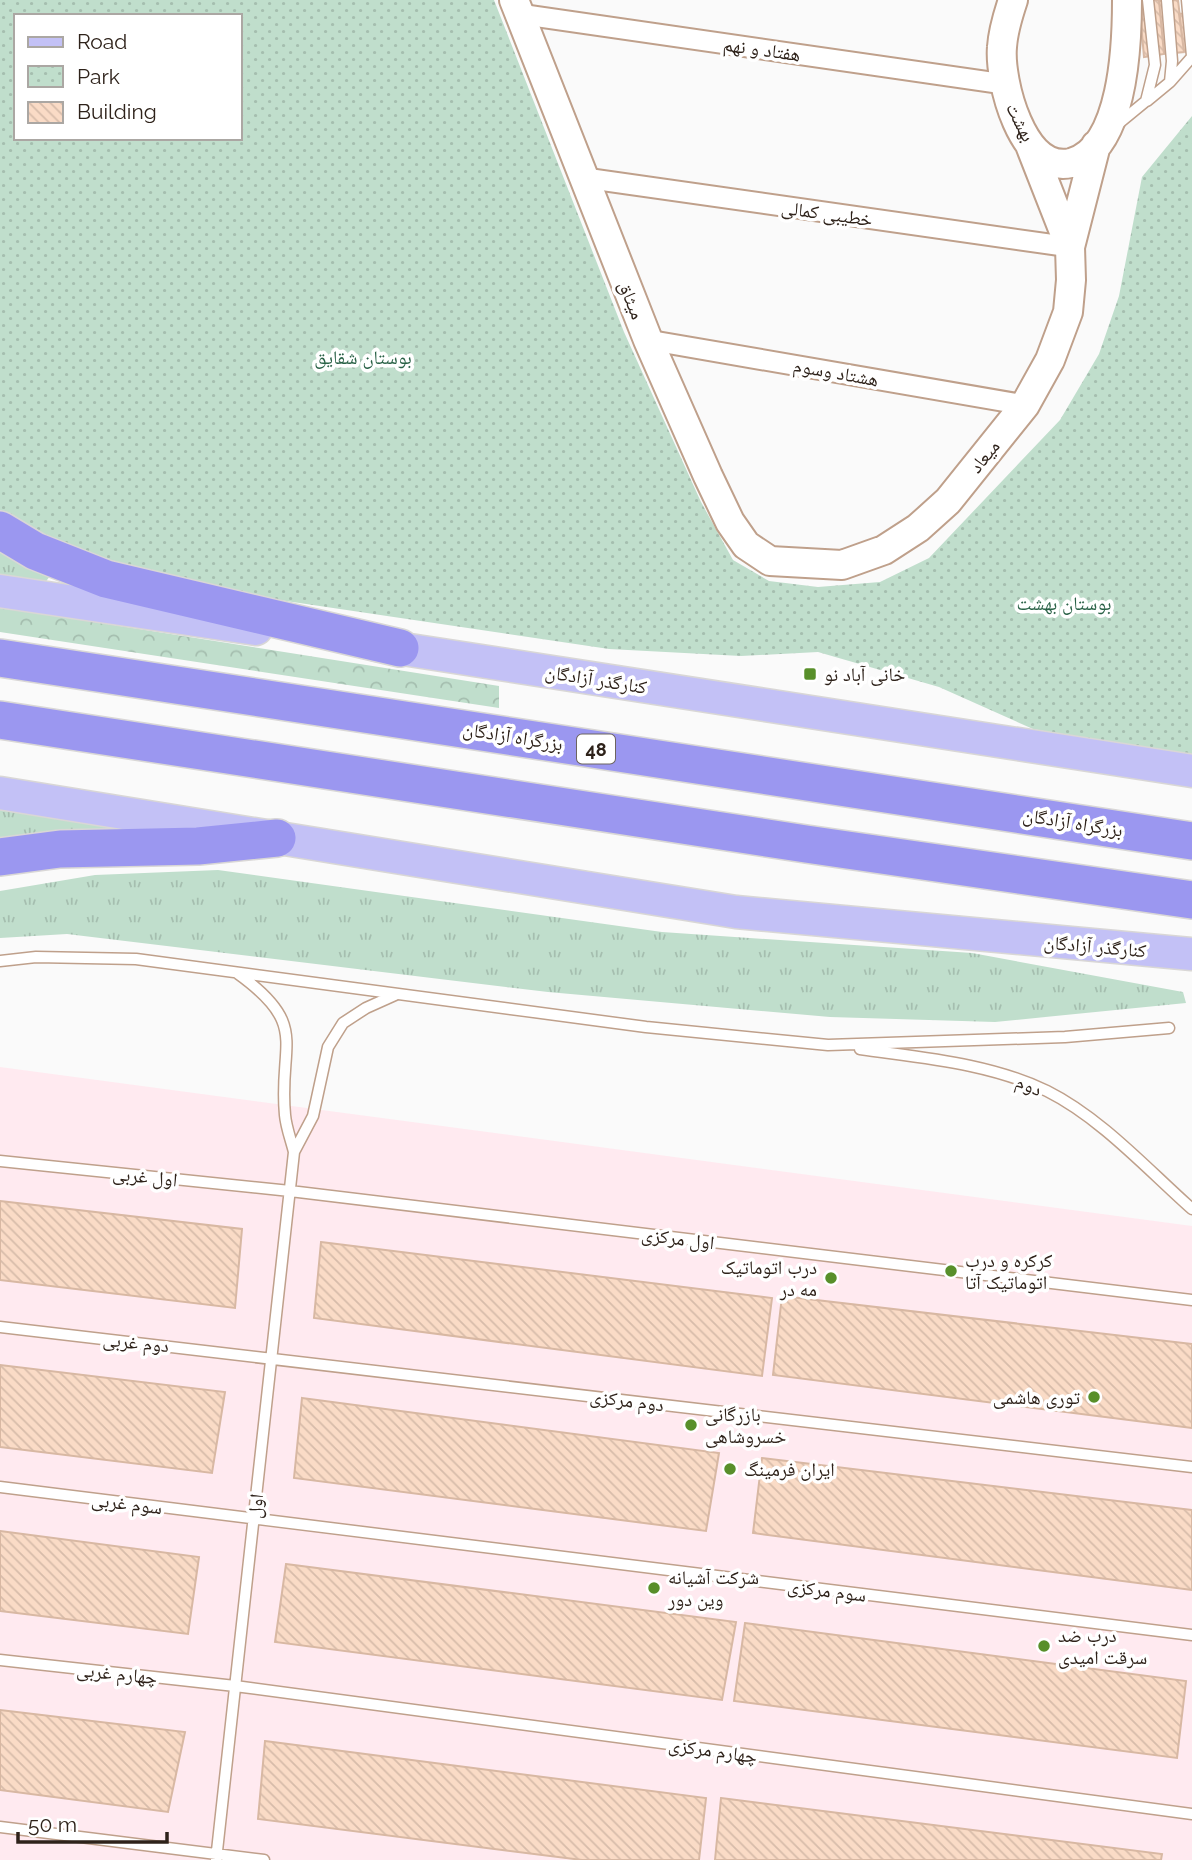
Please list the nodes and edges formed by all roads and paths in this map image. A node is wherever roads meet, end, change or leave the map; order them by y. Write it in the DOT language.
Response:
graph roads {
  1 [pos="1013,0"];
  2 [pos="1127,0"];
  3 [pos="1148,0"];
  4 [pos="1167,0"];
  5 [pos="1187,0"];
  6 [pos="516,7"];
  7 [pos="1192,56"];
  8 [pos="1170,82"];
  9 [pos="1004,84"];
  10 [pos="1146,102"];
  11 [pos="1100,140"];
  12 [pos="1030,144"];
  13 [pos="584,178"];
  14 [pos="1070,247"];
  15 [pos="648,340"];
  16 [pos="1025,405"];
  17 [pos="0,530"];
  18 [pos="792,564"];
  19 [pos="0,591"];
  20 [pos="400,648"];
  21 [pos="0,658"];
  22 [pos="0,720"];
  23 [pos="1192,771"];
  24 [pos="0,793"];
  25 [pos="277,838"];
  26 [pos="1192,841"];
  27 [pos="0,857"];
  28 [pos="1192,900"];
  29 [pos="1187,960"];
  30 [pos="0,961"];
  31 [pos="235,972"];
  32 [pos="395,995"];
  33 [pos="1168,1028"];
  34 [pos="828,1045"];
  35 [pos="294,1152"];
  36 [pos="0,1161"];
  37 [pos="290,1191"];
  38 [pos="1192,1209"];
  39 [pos="1192,1300"];
  40 [pos="0,1327"];
  41 [pos="271,1357"];
  42 [pos="1192,1467"];
  43 [pos="0,1487"];
  44 [pos="253,1519"];
  45 [pos="1192,1635"];
  46 [pos="0,1660"];
  47 [pos="235,1686"];
  48 [pos="1192,1814"];
  49 [pos="0,1827"];
  50 [pos="216,1857"];
  51 [pos="264,1860"];
  1 -- 9 [label="street, بهشت"];
  2 -- 11 [label="street"];
  3 -- 10 [label="lane"];
  4 -- 8 [label="lane"];
  5 -- 7 [label="lane"];
  6 -- 9 [label="street, هفتاد و نهم"];
  6 -- 13 [label="street, میثاق"];
  7 -- 8 [label="lane"];
  8 -- 10 [label="lane"];
  9 -- 12 [label="street, بهشت"];
  10 -- 11 [label="lane"];
  11 -- 12 [label="street, بهشت"];
  11 -- 14 [label="street"];
  12 -- 14 [label="street"];
  13 -- 14 [label="street, خطیبی کمالی"];
  13 -- 15 [label="street, میثاق"];
  14 -- 16 [label="street, میعاد"];
  15 -- 16 [label="street, هشتاد وسوم"];
  15 -- 18 [label="street, میثاق"];
  16 -- 18 [label="street, میعاد"];
  17 -- 20 [label="highway"];
  19 -- 20 [label="main road, کنارگذر آزادگان"];
  20 -- 23 [label="main road, کنارگذر آزادگان"];
  21 -- 26 [label="highway, بزرگراه آزادگان / 48"];
  22 -- 28 [label="highway"];
  24 -- 25 [label="main road, کنارگذر آزادگان"];
  25 -- 27 [label="highway"];
  25 -- 29 [label="main road, کنارگذر آزادگان"];
  30 -- 31 [label="lane"];
  31 -- 32 [label="lane"];
  31 -- 35 [label="lane, اول"];
  32 -- 34 [label="lane"];
  32 -- 35 [label="lane, اول"];
  33 -- 34 [label="lane"];
  34 -- 38 [label="lane, دوم"];
  35 -- 37 [label="lane, اول"];
  36 -- 37 [label="lane, اول غربی"];
  37 -- 39 [label="lane, اول مرکزی"];
  37 -- 41 [label="lane, اول"];
  40 -- 41 [label="lane, دوم غربی"];
  41 -- 42 [label="lane, دوم مرکزی"];
  41 -- 44 [label="lane, اول"];
  43 -- 44 [label="lane, سوم غربی"];
  44 -- 45 [label="lane, سوم مرکزی"];
  44 -- 47 [label="lane, اول"];
  46 -- 47 [label="lane, چهارم غربی"];
  47 -- 48 [label="lane, چهارم مرکزی"];
  47 -- 50 [label="lane, اول"];
  49 -- 50 [label="lane"];
  50 -- 51 [label="lane"];
}
